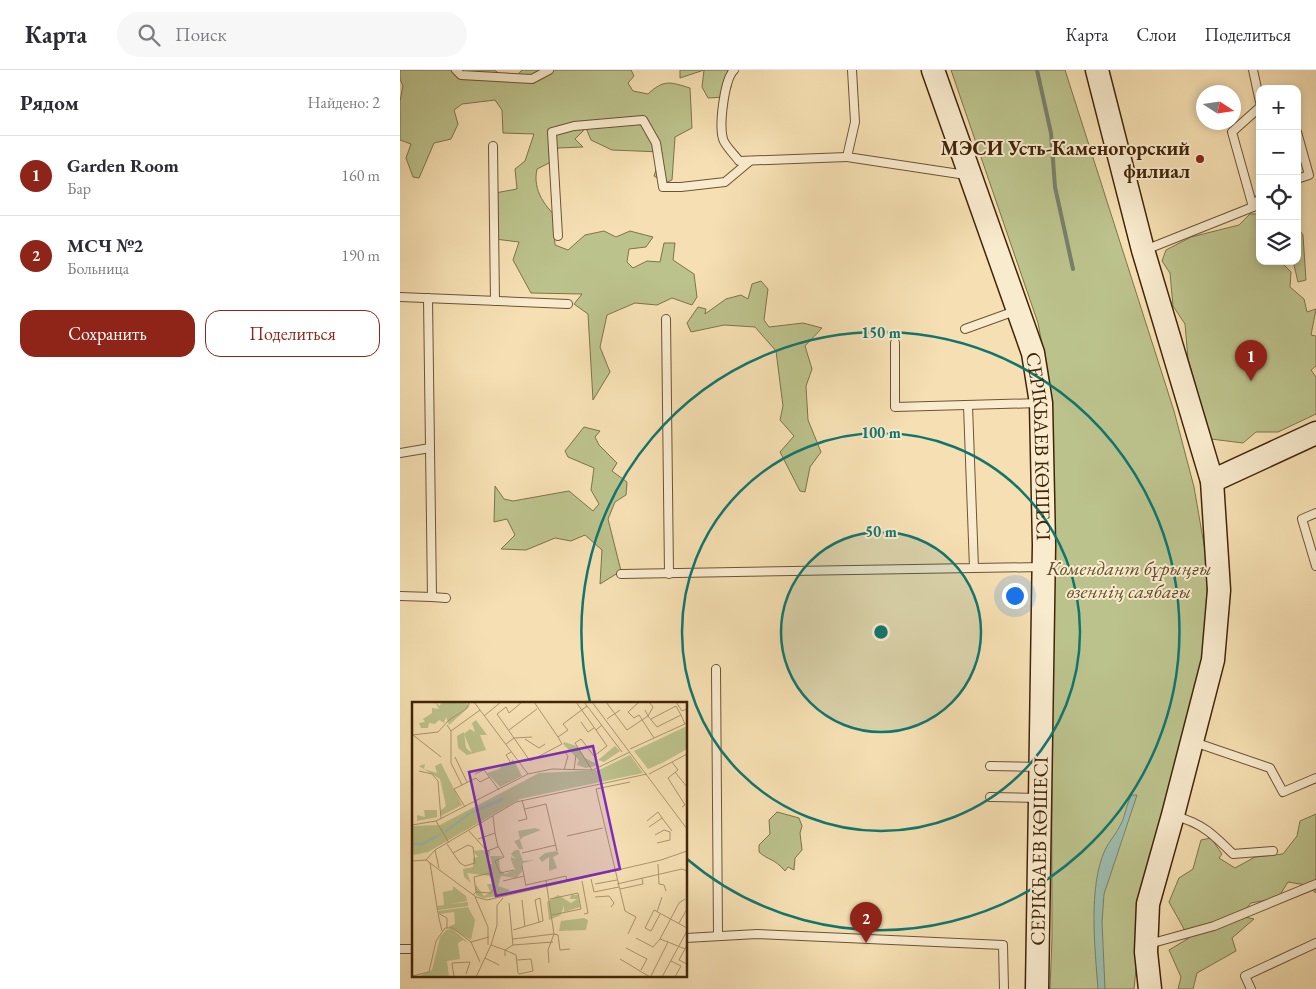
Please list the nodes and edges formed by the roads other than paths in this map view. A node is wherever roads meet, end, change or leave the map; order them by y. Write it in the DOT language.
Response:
graph roads {
  1 [pos="456,70"];
  2 [pos="549,70"];
  3 [pos="734,70"];
  4 [pos="852,70"];
  5 [pos="933,70"];
  6 [pos="1098,70"];
  7 [pos="1253,70"];
  8 [pos="1256,85"];
  9 [pos="1256,111"];
  10 [pos="493,146"];
  11 [pos="1301,146"];
  12 [pos="847,158"];
  13 [pos="750,161"];
  14 [pos="971,175"];
  15 [pos="1301,178"];
  16 [pos="1256,203"];
  17 [pos="1253,207"];
  18 [pos="558,236"];
  19 [pos="1143,250"];
  20 [pos="400,297"];
  21 [pos="428,298"];
  22 [pos="495,301"];
  23 [pos="568,304"];
  24 [pos="1019,309"];
  25 [pos="666,319"];
  26 [pos="965,329"];
  27 [pos="895,342"];
  28 [pos="1041,403"];
  29 [pos="968,406"];
  30 [pos="1316,433"];
  31 [pos="430,448"];
  32 [pos="400,453"];
  33 [pos="1212,481"];
  34 [pos="1316,513"];
  35 [pos="1316,566"];
  36 [pos="1043,567"];
  37 [pos="974,568"];
  38 [pos="621,574"];
  39 [pos="669,574"];
  40 [pos="400,596"];
  41 [pos="432,597"];
  42 [pos="446,598"];
  43 [pos="716,669"];
  44 [pos="1192,742"];
  45 [pos="990,766"];
  46 [pos="1040,767"];
  47 [pos="1316,778"];
  48 [pos="990,797"];
  49 [pos="1040,798"];
  50 [pos="1173,816"];
  51 [pos="1273,851"];
  52 [pos="1316,884"];
  53 [pos="718,936"];
  54 [pos="688,938"];
  55 [pos="1316,943"];
  56 [pos="1146,944"];
  57 [pos="1004,989"];
  58 [pos="1037,989"];
  59 [pos="1150,989"];
  60 [pos="1251,989"];
  1 -- 2 [label="lane"];
  3 -- 13 [label="lane"];
  4 -- 12 [label="lane"];
  5 -- 14 [label="street, СЕРІКБАЕВ КӨШЕСІ"];
  6 -- 19 [label="street"];
  7 -- 8 [label="lane"];
  9 -- 17 [label="lane"];
  10 -- 22 [label="lane"];
  11 -- 15 [label="lane"];
  12 -- 13 [label="lane"];
  12 -- 14 [label="lane"];
  13 -- 18 [label="lane"];
  14 -- 24 [label="street, СЕРІКБАЕВ КӨШЕСІ"];
  16 -- 17 [label="lane"];
  17 -- 19 [label="lane"];
  19 -- 33 [label="street"];
  20 -- 21 [label="lane"];
  21 -- 22 [label="lane"];
  21 -- 31 [label="lane"];
  22 -- 23 [label="lane"];
  24 -- 26 [label="lane"];
  24 -- 28 [label="street, СЕРІКБАЕВ КӨШЕСІ"];
  25 -- 39 [label="lane"];
  27 -- 29 [label="lane"];
  28 -- 29 [label="lane"];
  28 -- 36 [label="street, СЕРІКБАЕВ КӨШЕСІ"];
  29 -- 37 [label="lane"];
  30 -- 33 [label="street"];
  31 -- 32 [label="lane"];
  31 -- 41 [label="lane"];
  33 -- 44 [label="street"];
  34 -- 35 [label="lane"];
  36 -- 37 [label="lane"];
  36 -- 46 [label="street, СЕРІКБАЕВ КӨШЕСІ"];
  37 -- 39 [label="lane"];
  38 -- 39 [label="lane"];
  40 -- 41 [label="lane"];
  41 -- 42 [label="lane"];
  43 -- 53 [label="lane"];
  44 -- 47 [label="lane"];
  44 -- 50 [label="street"];
  45 -- 46 [label="lane"];
  46 -- 49 [label="street, СЕРІКБАЕВ КӨШЕСІ"];
  48 -- 49 [label="lane"];
  49 -- 58 [label="street, СЕРІКБАЕВ КӨШЕСІ"];
  50 -- 51 [label="lane"];
  50 -- 56 [label="street"];
  52 -- 56 [label="lane"];
  53 -- 54 [label="lane"];
  53 -- 57 [label="lane"];
  55 -- 60 [label="lane"];
  56 -- 59 [label="street"];
}
